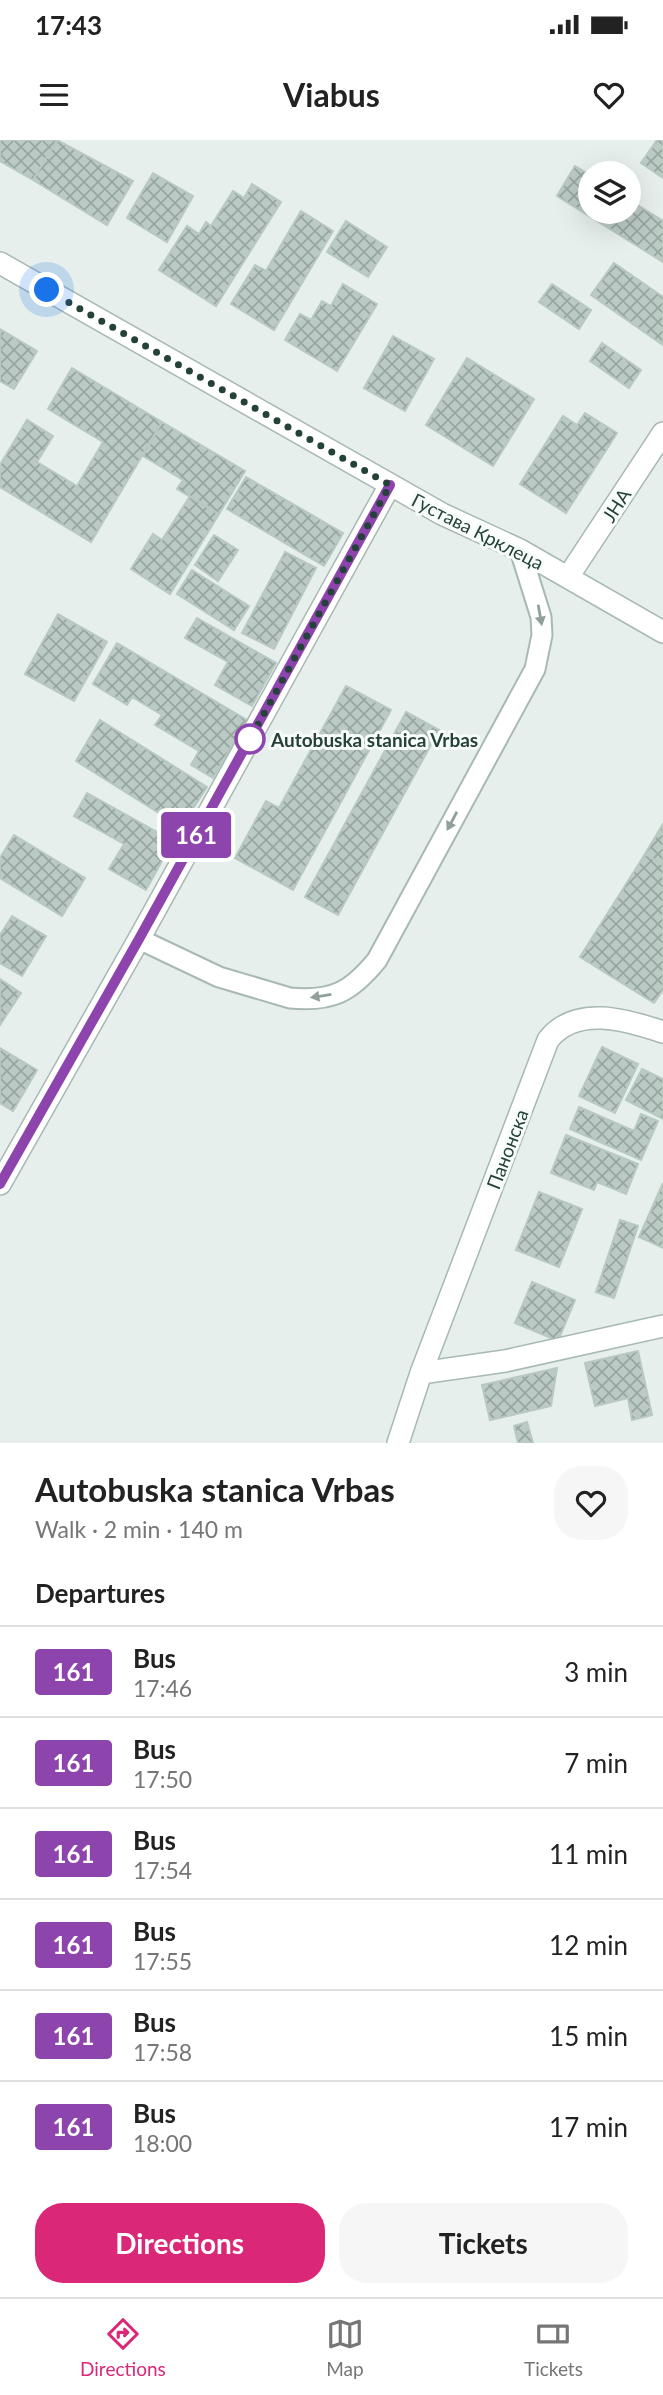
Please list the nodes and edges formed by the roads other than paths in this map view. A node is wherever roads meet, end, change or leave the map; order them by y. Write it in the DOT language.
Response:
graph roads {
  1 [pos="0,263"];
  2 [pos="663,433"];
  3 [pos="390,485"];
  4 [pos="520,550"];
  5 [pos="568,577"];
  6 [pos="663,632"];
  7 [pos="139,939"];
  8 [pos="663,1032"];
  9 [pos="0,1184"];
  10 [pos="663,1326"];
  11 [pos="421,1373"];
  12 [pos="398,1443"];
  1 -- 3 [label="street, Густава Крклеца"];
  2 -- 5 [label="street, ЈНА"];
  3 -- 4 [label="street, Густава Крклеца"];
  3 -- 7 [label="street"];
  4 -- 5 [label="street, Густава Крклеца"];
  4 -- 7 [label="lane, one-way"];
  5 -- 6 [label="street, Густава Крклеца"];
  7 -- 9 [label="street"];
  8 -- 11 [label="street, Панонска"];
  10 -- 11 [label="street"];
  11 -- 12 [label="street, Панонска"];
}
